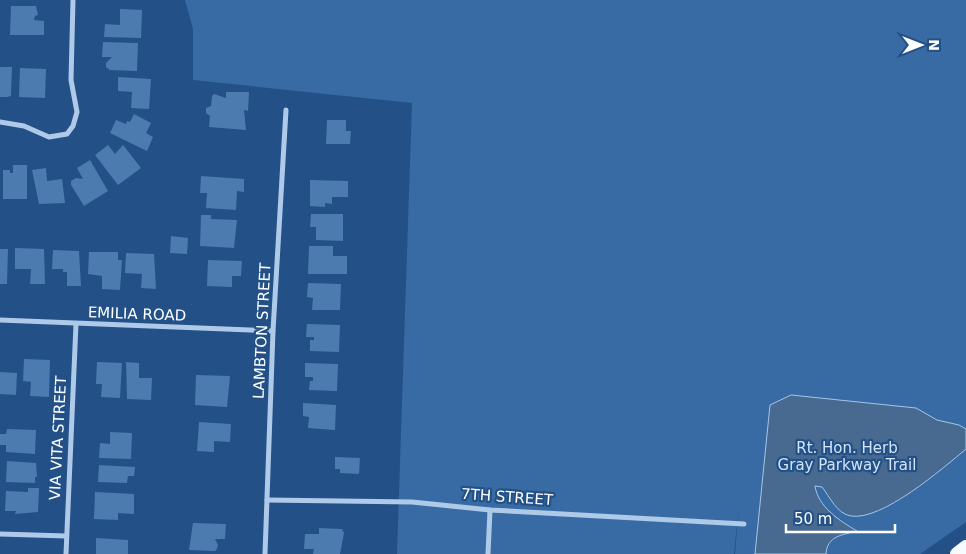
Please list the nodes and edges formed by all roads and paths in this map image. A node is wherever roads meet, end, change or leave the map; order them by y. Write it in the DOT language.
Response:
graph roads {
  1 [pos="73,0"];
  2 [pos="286,110"];
  3 [pos="0,122"];
  4 [pos="0,320"];
  5 [pos="76,324"];
  6 [pos="273,331"];
  7 [pos="267,500"];
  8 [pos="490,510"];
  9 [pos="744,524"];
  10 [pos="0,534"];
  11 [pos="66,536"];
  12 [pos="966,547"];
  13 [pos="66,554"];
  14 [pos="265,554"];
  15 [pos="488,554"];
  16 [pos="956,554"];
  1 -- 3 [label="street"];
  2 -- 6 [label="street, LAMBTON STREET"];
  4 -- 5 [label="street, EMILIA ROAD"];
  5 -- 6 [label="street, EMILIA ROAD"];
  5 -- 11 [label="street, VIA VITA STREET"];
  6 -- 7 [label="street, LAMBTON STREET"];
  7 -- 8 [label="street, 7TH STREET"];
  7 -- 14 [label="street, LAMBTON STREET"];
  8 -- 9 [label="street, 7TH STREET"];
  8 -- 15 [label="street"];
  10 -- 11 [label="street"];
  11 -- 13 [label="street, VIA VITA STREET"];
  12 -- 16 [label="highway"];
}
